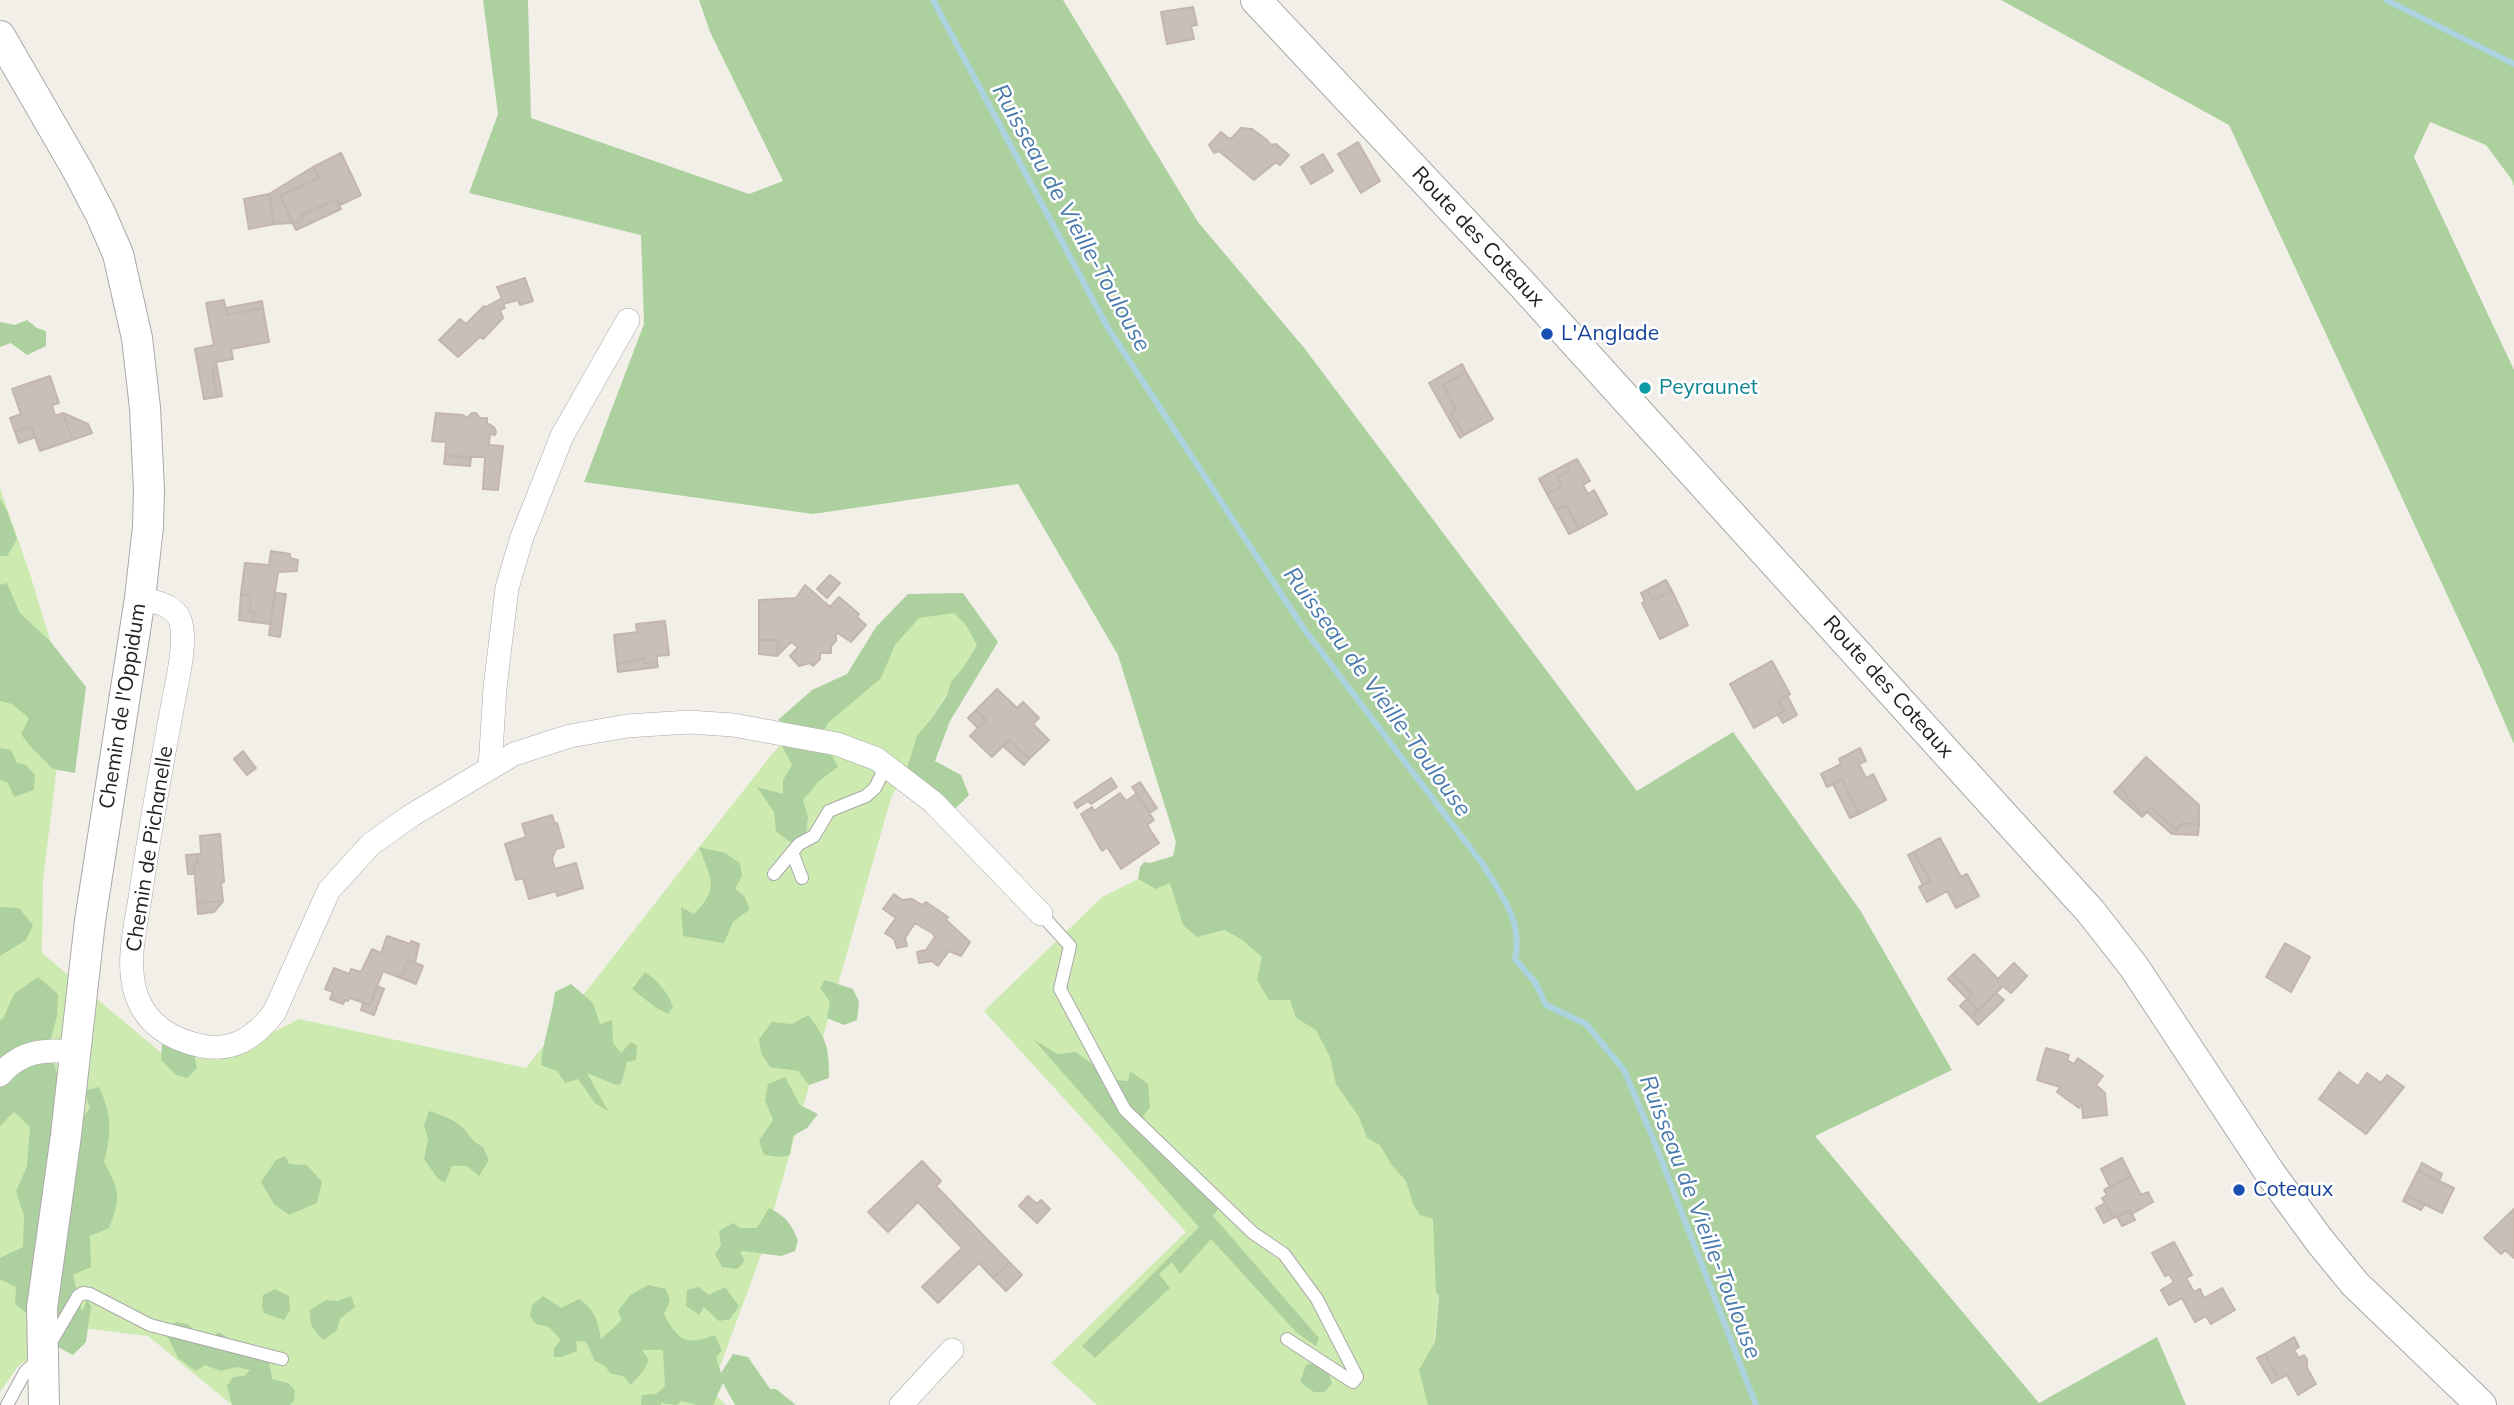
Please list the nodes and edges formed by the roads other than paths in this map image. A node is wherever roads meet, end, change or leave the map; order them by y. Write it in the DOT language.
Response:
graph roads {
  1 [pos="1256,0"];
  2 [pos="0,36"];
  3 [pos="628,320"];
  4 [pos="140,598"];
  5 [pos="886,766"];
  6 [pos="490,768"];
  7 [pos="792,852"];
  8 [pos="774,874"];
  9 [pos="802,878"];
  10 [pos="1041,914"];
  11 [pos="74,1052"];
  12 [pos="0,1075"];
  13 [pos="1287,1339"];
  14 [pos="952,1350"];
  15 [pos="41,1357"];
  16 [pos="282,1359"];
  17 [pos="7,1405"];
  18 [pos="44,1405"];
  19 [pos="901,1405"];
  20 [pos="2481,1405"];
  1 -- 20 [label="street, Route des Coteaux"];
  2 -- 4 [label="street, Chemin de l'Oppidum"];
  3 -- 6 [label="street"];
  4 -- 6 [label="street, Chemin de Pichanelle"];
  4 -- 11 [label="street, Chemin de l'Oppidum"];
  5 -- 6 [label="street, Chemin de Pichanelle"];
  5 -- 7 [label="lane"];
  5 -- 10 [label="street, Chemin de Pichanelle"];
  7 -- 8 [label="lane"];
  7 -- 9 [label="lane"];
  10 -- 13 [label="lane"];
  11 -- 12 [label="street"];
  11 -- 15 [label="street, Chemin de l'Oppidum"];
  14 -- 19 [label="street"];
  15 -- 16 [label="lane"];
  15 -- 17 [label="lane"];
  15 -- 18 [label="street, Chemin de l'Oppidum"];
}
